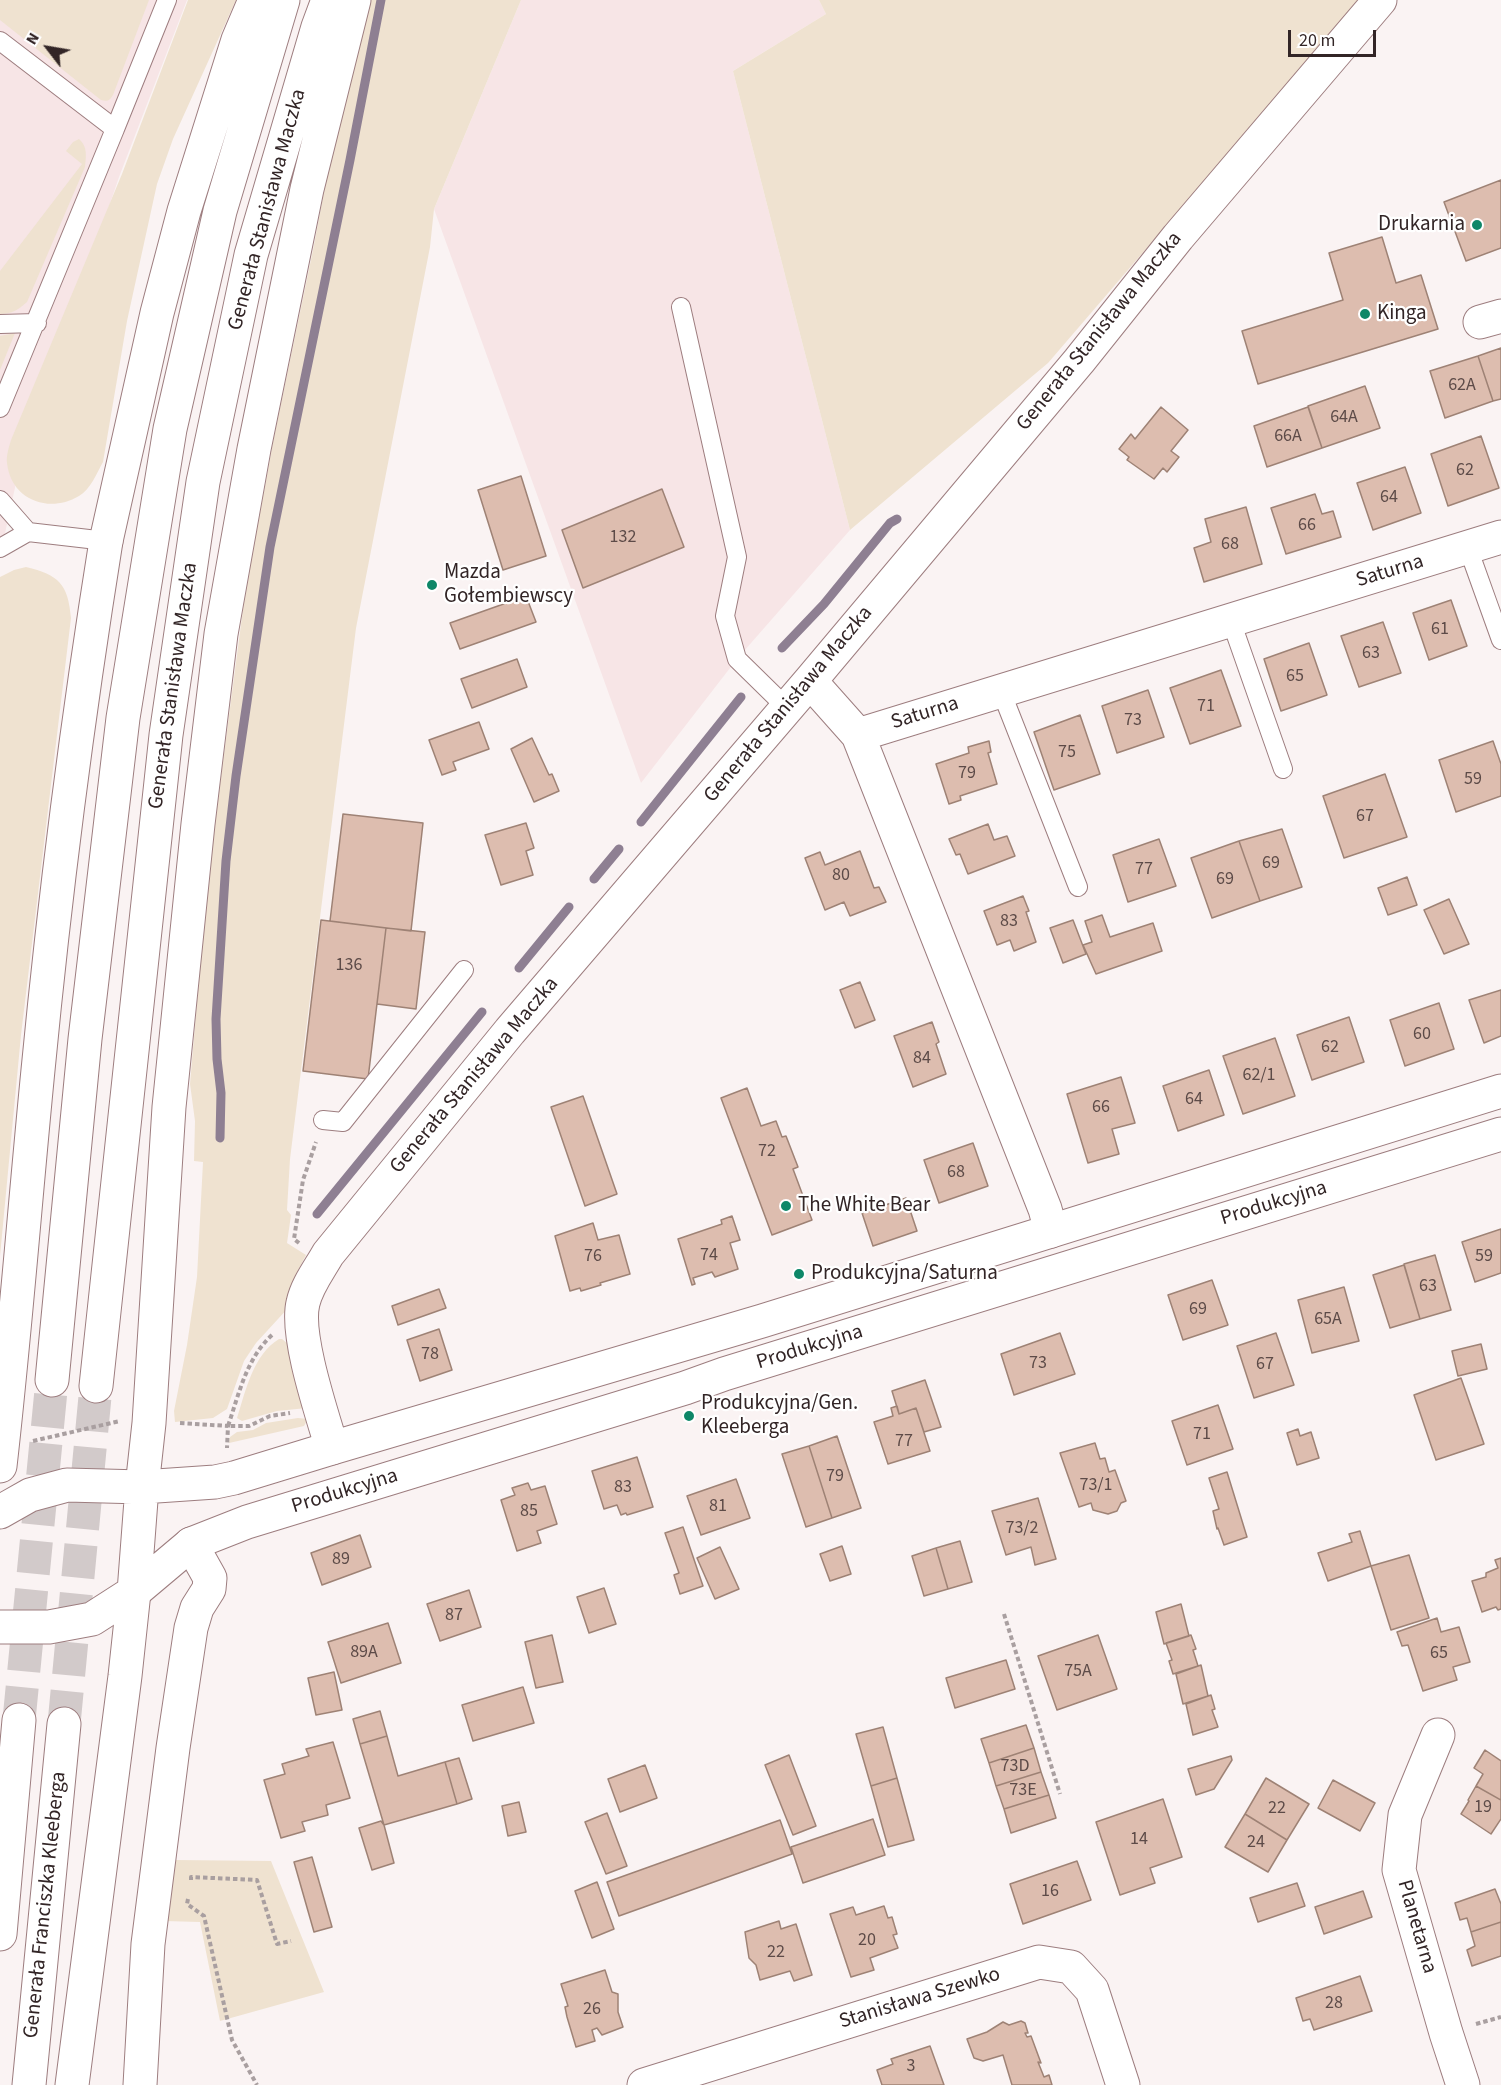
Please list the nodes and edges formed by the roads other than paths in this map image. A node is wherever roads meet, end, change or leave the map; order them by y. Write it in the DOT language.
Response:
graph roads {
  1 [pos="166,0"];
  2 [pos="255,0"];
  3 [pos="283,0"];
  4 [pos="328,0"];
  5 [pos="354,0"];
  6 [pos="1380,0"];
  7 [pos="0,41"];
  8 [pos="115,129"];
  9 [pos="681,308"];
  10 [pos="37,323"];
  11 [pos="0,324"];
  12 [pos="0,408"];
  13 [pos="0,500"];
  14 [pos="28,532"];
  15 [pos="1501,537"];
  16 [pos="106,541"];
  17 [pos="0,548"];
  18 [pos="1468,548"];
  19 [pos="1231,621"];
  20 [pos="1501,640"];
  21 [pos="810,681"];
  22 [pos="1001,691"];
  23 [pos="787,708"];
  24 [pos="858,735"];
  25 [pos="1283,769"];
  26 [pos="1078,887"];
  27 [pos="465,970"];
  28 [pos="1501,1092"];
  29 [pos="323,1120"];
  30 [pos="1501,1134"];
  31 [pos="1051,1231"];
  32 [pos="762,1321"];
  33 [pos="773,1359"];
  34 [pos="52,1380"];
  35 [pos="96,1386"];
  36 [pos="328,1436"];
  37 [pos="1,1455"];
  38 [pos="142,1487"];
  39 [pos="0,1512"];
  40 [pos="192,1544"];
  41 [pos="134,1592"];
  42 [pos="0,1627"];
  43 [pos="20,1720"];
  44 [pos="64,1724"];
  45 [pos="1438,1735"];
  46 [pos="0,1934"];
  47 [pos="29,2085"];
  48 [pos="72,2085"];
  49 [pos="140,2085"];
  50 [pos="644,2085"];
  51 [pos="1123,2085"];
  52 [pos="1463,2085"];
  1 -- 8 [label="lane"];
  2 -- 16 [label="main road"];
  3 -- 34 [label="main road, Generała Stanisława Maczka"];
  4 -- 35 [label="main road, Generała Stanisława Maczka"];
  5 -- 38 [label="main road"];
  6 -- 21 [label="main road, Generała Stanisława Maczka"];
  7 -- 8 [label="lane"];
  8 -- 10 [label="lane"];
  9 -- 23 [label="lane"];
  10 -- 11 [label="lane"];
  10 -- 12 [label="lane"];
  13 -- 14 [label="lane"];
  14 -- 16 [label="lane"];
  14 -- 17 [label="lane"];
  15 -- 18 [label="main road, Saturna"];
  16 -- 37 [label="main road"];
  18 -- 19 [label="main road, Saturna"];
  18 -- 20 [label="lane"];
  19 -- 22 [label="main road, Saturna"];
  19 -- 25 [label="lane"];
  21 -- 23 [label="main road, Generała Stanisława Maczka"];
  21 -- 24 [label="main road"];
  22 -- 24 [label="main road, Saturna"];
  22 -- 26 [label="lane"];
  23 -- 36 [label="main road, Generała Stanisława Maczka"];
  24 -- 31 [label="main road"];
  27 -- 29 [label="lane"];
  28 -- 31 [label="main road, Produkcyjna"];
  30 -- 33 [label="main road, Produkcyjna"];
  31 -- 32 [label="main road, Produkcyjna"];
  32 -- 33 [label="main road"];
  32 -- 36 [label="main road, Produkcyjna"];
  33 -- 40 [label="main road, Produkcyjna"];
  36 -- 38 [label="main road, Produkcyjna"];
  38 -- 39 [label="main road, Produkcyjna"];
  38 -- 41 [label="main road"];
  40 -- 41 [label="main road, Produkcyjna"];
  40 -- 49 [label="main road"];
  41 -- 42 [label="main road, Produkcyjna"];
  41 -- 48 [label="main road"];
  43 -- 46 [label="main road, Generała Franciszka Kleeberga"];
  44 -- 47 [label="main road, Generała Franciszka Kleeberga"];
  45 -- 52 [label="main road, Planetarna"];
  50 -- 51 [label="main road, Stanisława Szewko"];
}
